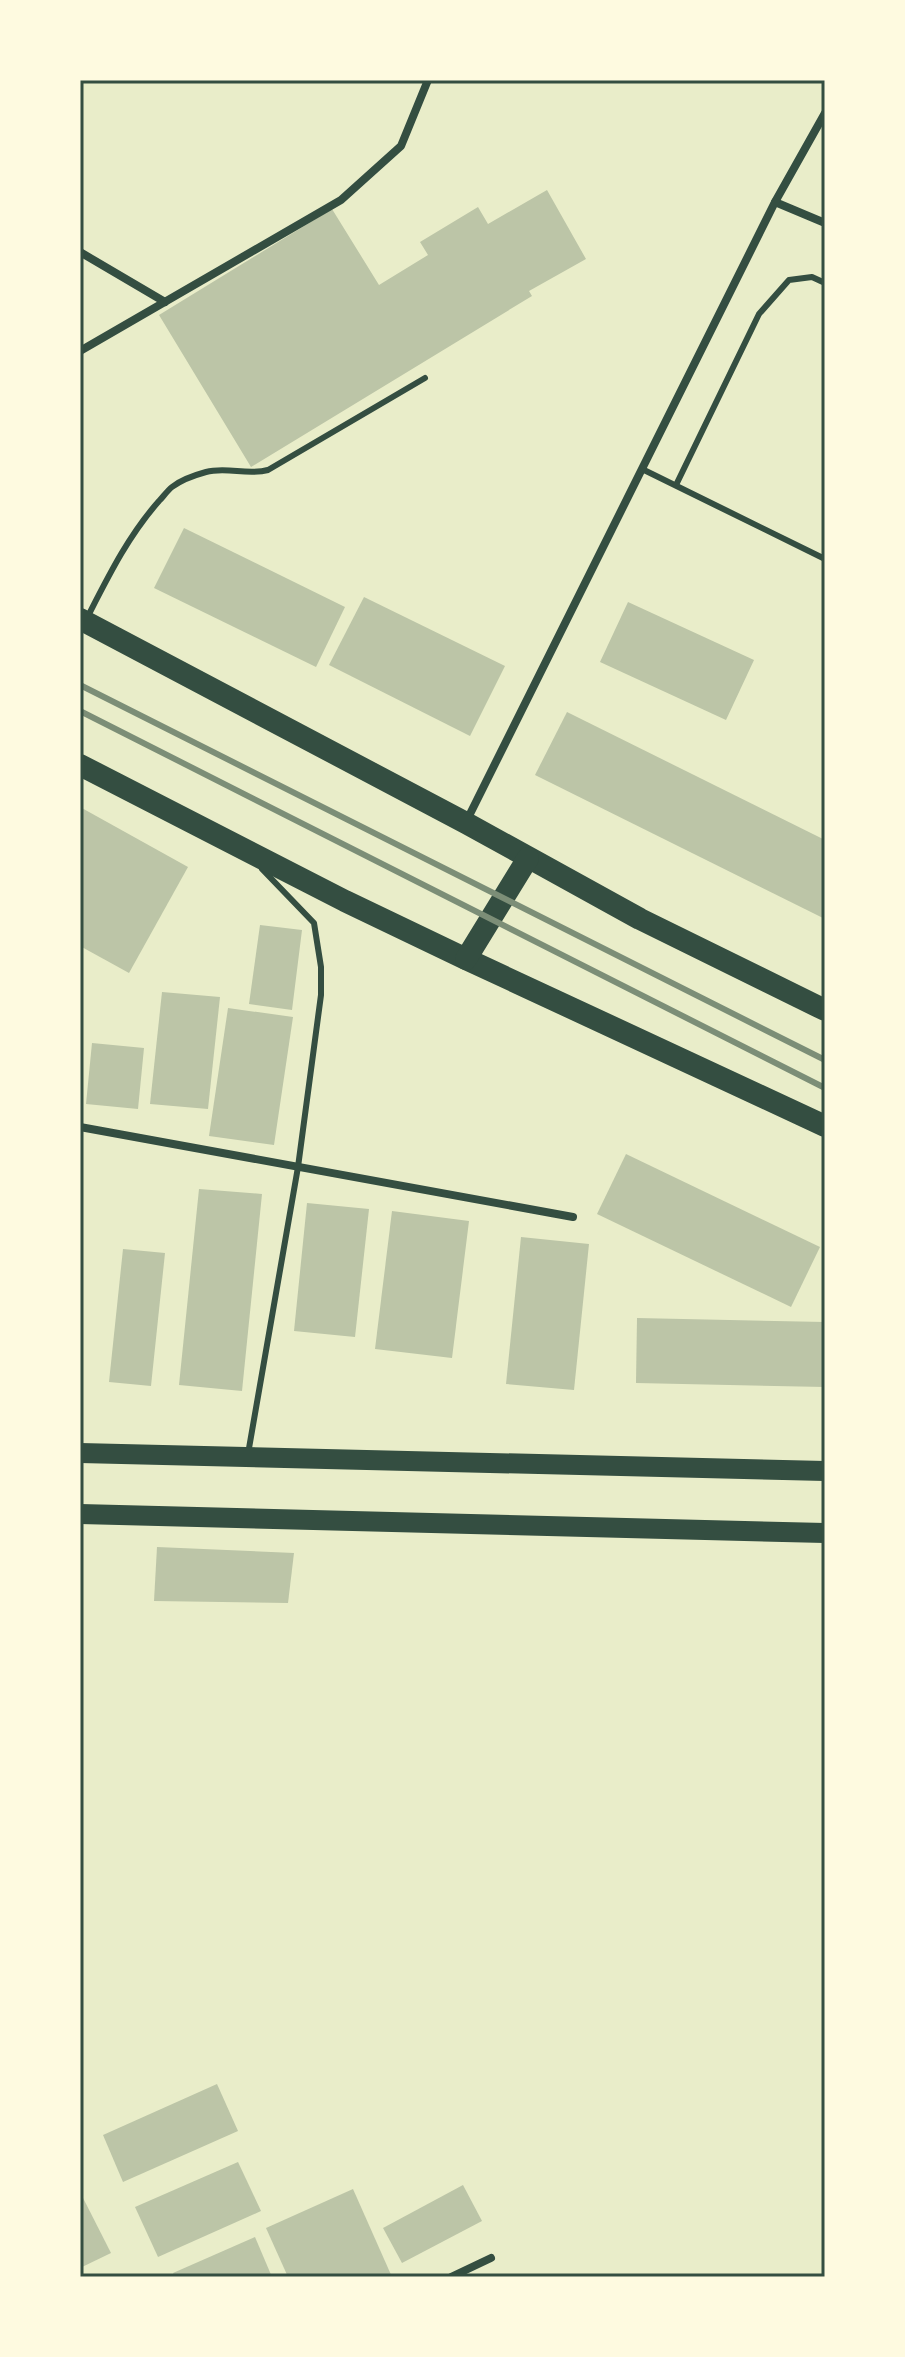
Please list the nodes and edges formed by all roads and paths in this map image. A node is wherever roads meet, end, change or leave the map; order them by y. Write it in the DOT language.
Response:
graph roads {
  1 [pos="428,80"];
  2 [pos="825,113"];
  3 [pos="775,202"];
  4 [pos="825,223"];
  5 [pos="80,252"];
  6 [pos="825,283"];
  7 [pos="165,302"];
  8 [pos="80,351"];
  9 [pos="425,378"];
  10 [pos="642,469"];
  11 [pos="676,485"];
  12 [pos="825,559"];
  13 [pos="82,620"];
  14 [pos="80,765"];
  15 [pos="466,823"];
  16 [pos="236,845"];
  17 [pos="528,858"];
  18 [pos="466,959"];
  19 [pos="825,1010"];
  20 [pos="825,1126"];
  21 [pos="80,1127"];
  22 [pos="298,1167"];
  23 [pos="573,1217"];
  24 [pos="80,1453"];
  25 [pos="247,1457"];
  26 [pos="825,1471"];
  27 [pos="80,1514"];
  28 [pos="825,1533"];
  29 [pos="491,2258"];
  30 [pos="451,2277"];
  1 -- 7 [label="street"];
  2 -- 3 [label="street"];
  3 -- 4 [label="street"];
  3 -- 10 [label="street"];
  5 -- 7 [label="street"];
  6 -- 11 [label="lane"];
  7 -- 8 [label="street"];
  9 -- 13 [label="lane"];
  10 -- 11 [label="lane"];
  10 -- 15 [label="street"];
  11 -- 12 [label="lane"];
  13 -- 15 [label="highway"];
  14 -- 16 [label="highway"];
  15 -- 17 [label="highway"];
  16 -- 18 [label="highway"];
  16 -- 22 [label="lane"];
  17 -- 18 [label="highway"];
  17 -- 19 [label="highway"];
  18 -- 20 [label="highway"];
  21 -- 22 [label="street"];
  22 -- 23 [label="street"];
  22 -- 25 [label="lane"];
  24 -- 25 [label="main road"];
  25 -- 26 [label="main road"];
  27 -- 28 [label="main road"];
  29 -- 30 [label="street"];
}
